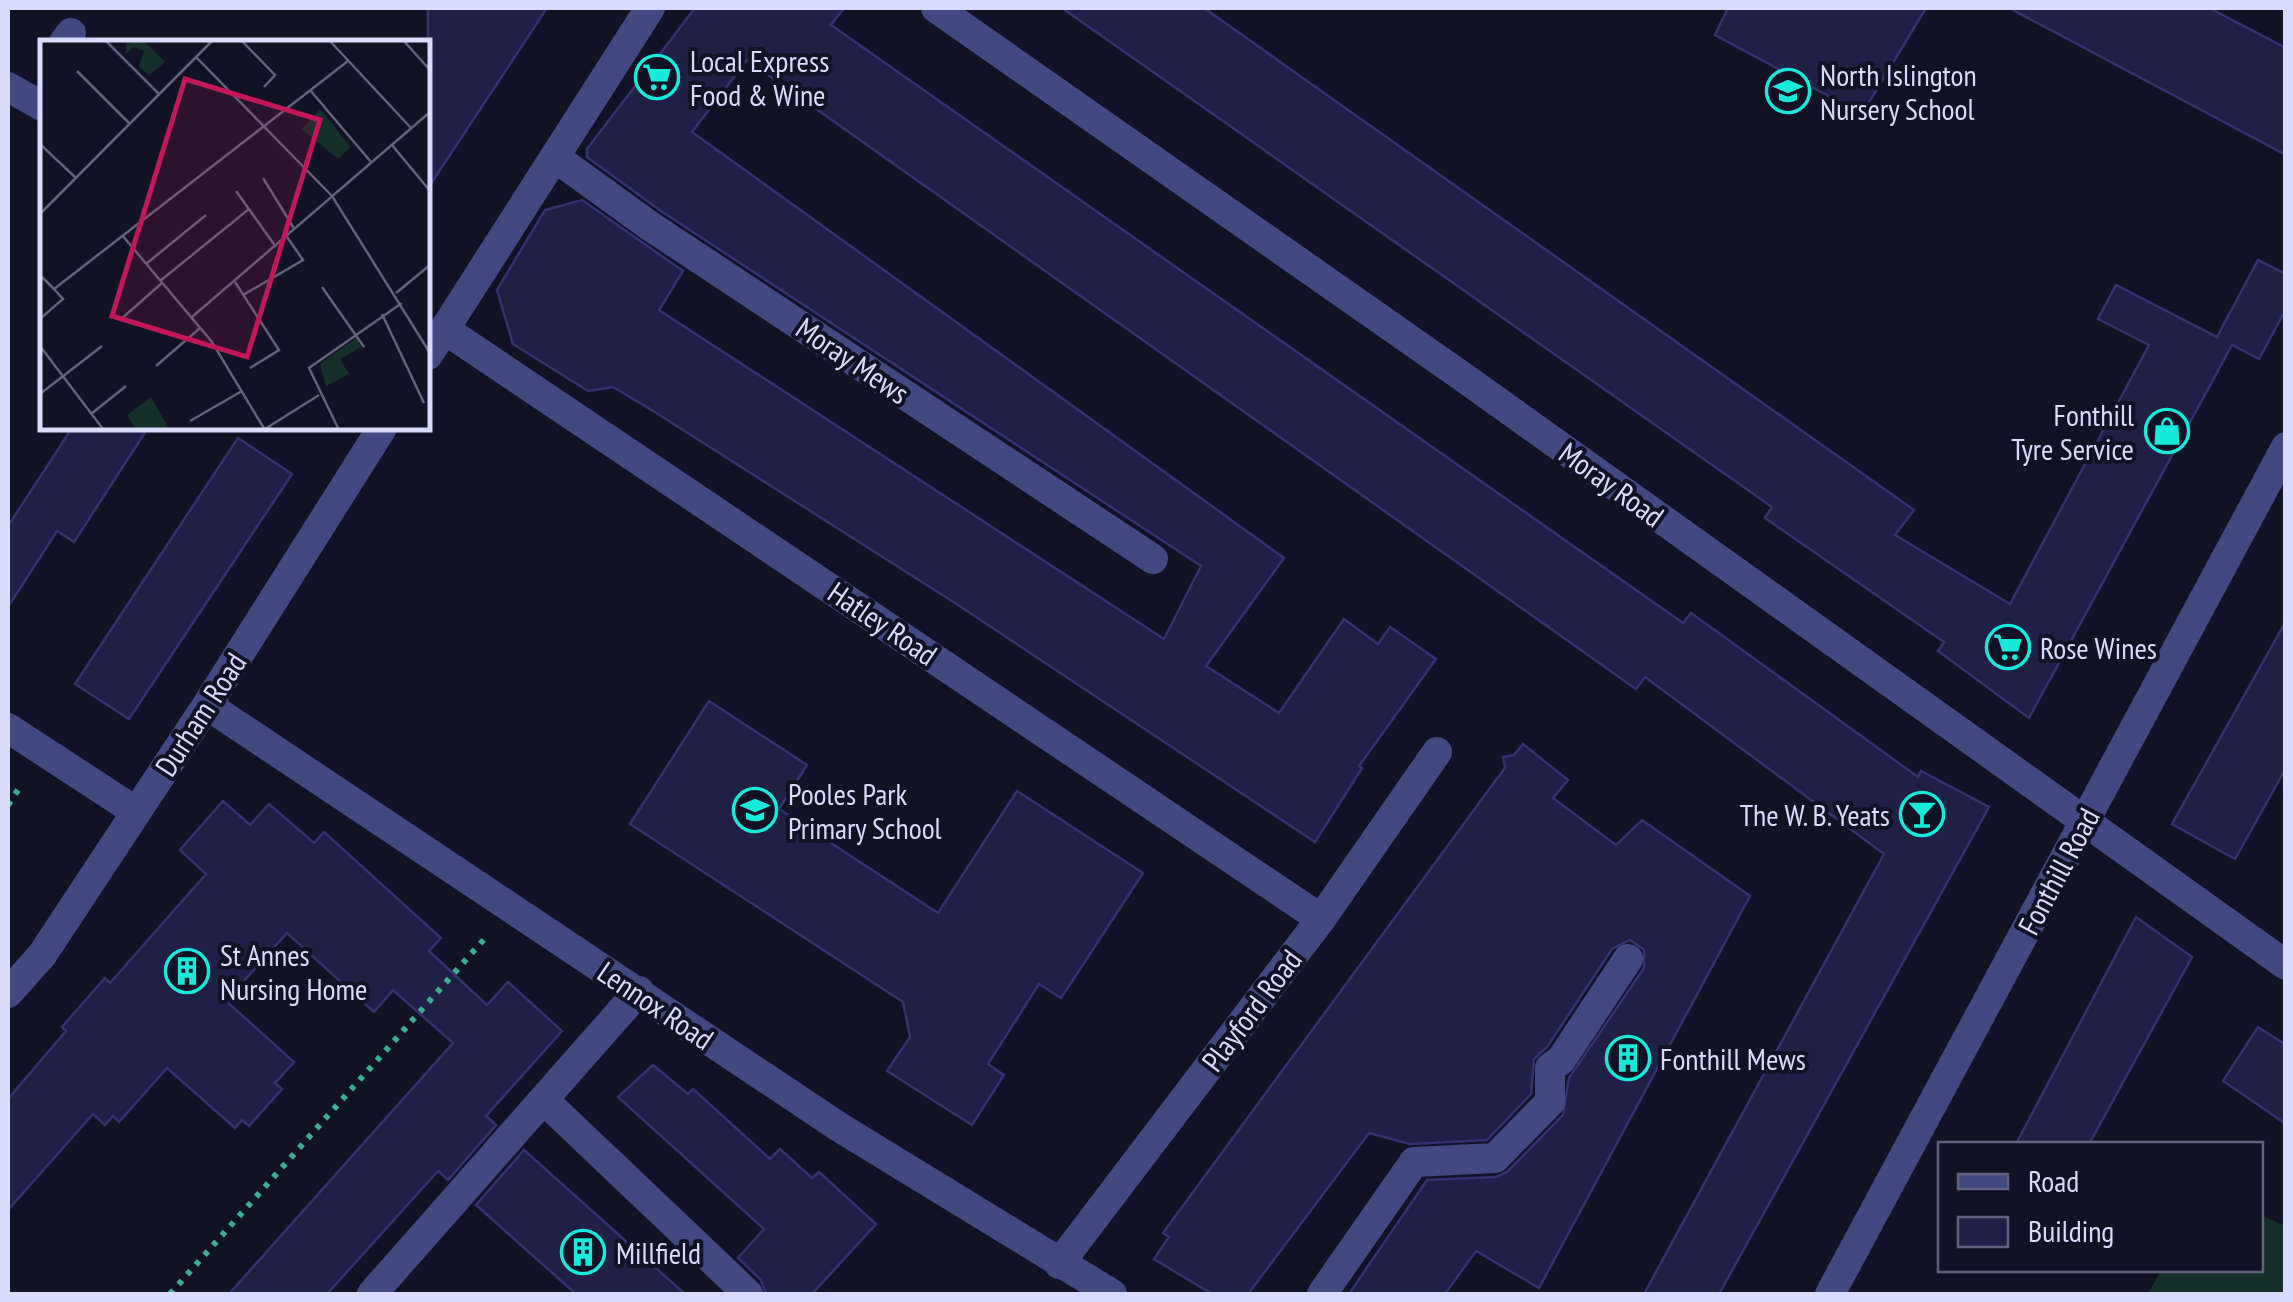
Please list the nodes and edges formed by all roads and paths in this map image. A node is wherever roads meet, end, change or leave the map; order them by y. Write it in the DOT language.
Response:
graph roads {
  1 [pos="650,8"];
  2 [pos="936,8"];
  3 [pos="556,158"];
  4 [pos="432,348"];
  5 [pos="381,430"];
  6 [pos="2286,447"];
  7 [pos="1152,559"];
  8 [pos="207,706"];
  9 [pos="8,728"];
  10 [pos="1437,752"];
  11 [pos="22,784"];
  12 [pos="8,805"];
  13 [pos="135,811"];
  14 [pos="2084,822"];
  15 [pos="511,910"];
  16 [pos="1320,919"];
  17 [pos="1628,959"];
  18 [pos="2286,965"];
  19 [pos="638,991"];
  20 [pos="8,993"];
  21 [pos="546,1101"];
  22 [pos="1059,1264"];
  23 [pos="170,1294"];
  24 [pos="372,1294"];
  25 [pos="748,1294"];
  26 [pos="1112,1294"];
  27 [pos="1322,1294"];
  28 [pos="1830,1294"];
  1 -- 3 [label="street"];
  2 -- 14 [label="street, Moray Road"];
  3 -- 4 [label="street"];
  3 -- 7 [label="street, Moray Mews"];
  4 -- 16 [label="street, Hatley Road"];
  5 -- 8 [label="street, Durham Road"];
  6 -- 14 [label="street, Fonthill Road"];
  8 -- 13 [label="street, Durham Road"];
  8 -- 15 [label="street, Lennox Road"];
  9 -- 13 [label="street"];
  10 -- 16 [label="street, Playford Road"];
  11 -- 12 [label="path"];
  13 -- 20 [label="street, Durham Road"];
  14 -- 18 [label="street, Moray Road"];
  14 -- 28 [label="street, Fonthill Road"];
  15 -- 19 [label="street, Lennox Road"];
  15 -- 23 [label="path"];
  16 -- 22 [label="street, Playford Road"];
  17 -- 27 [label="street"];
  19 -- 21 [label="street"];
  19 -- 22 [label="street, Lennox Road"];
  21 -- 24 [label="street"];
  21 -- 25 [label="street"];
  22 -- 26 [label="street, Lennox Road"];
}
